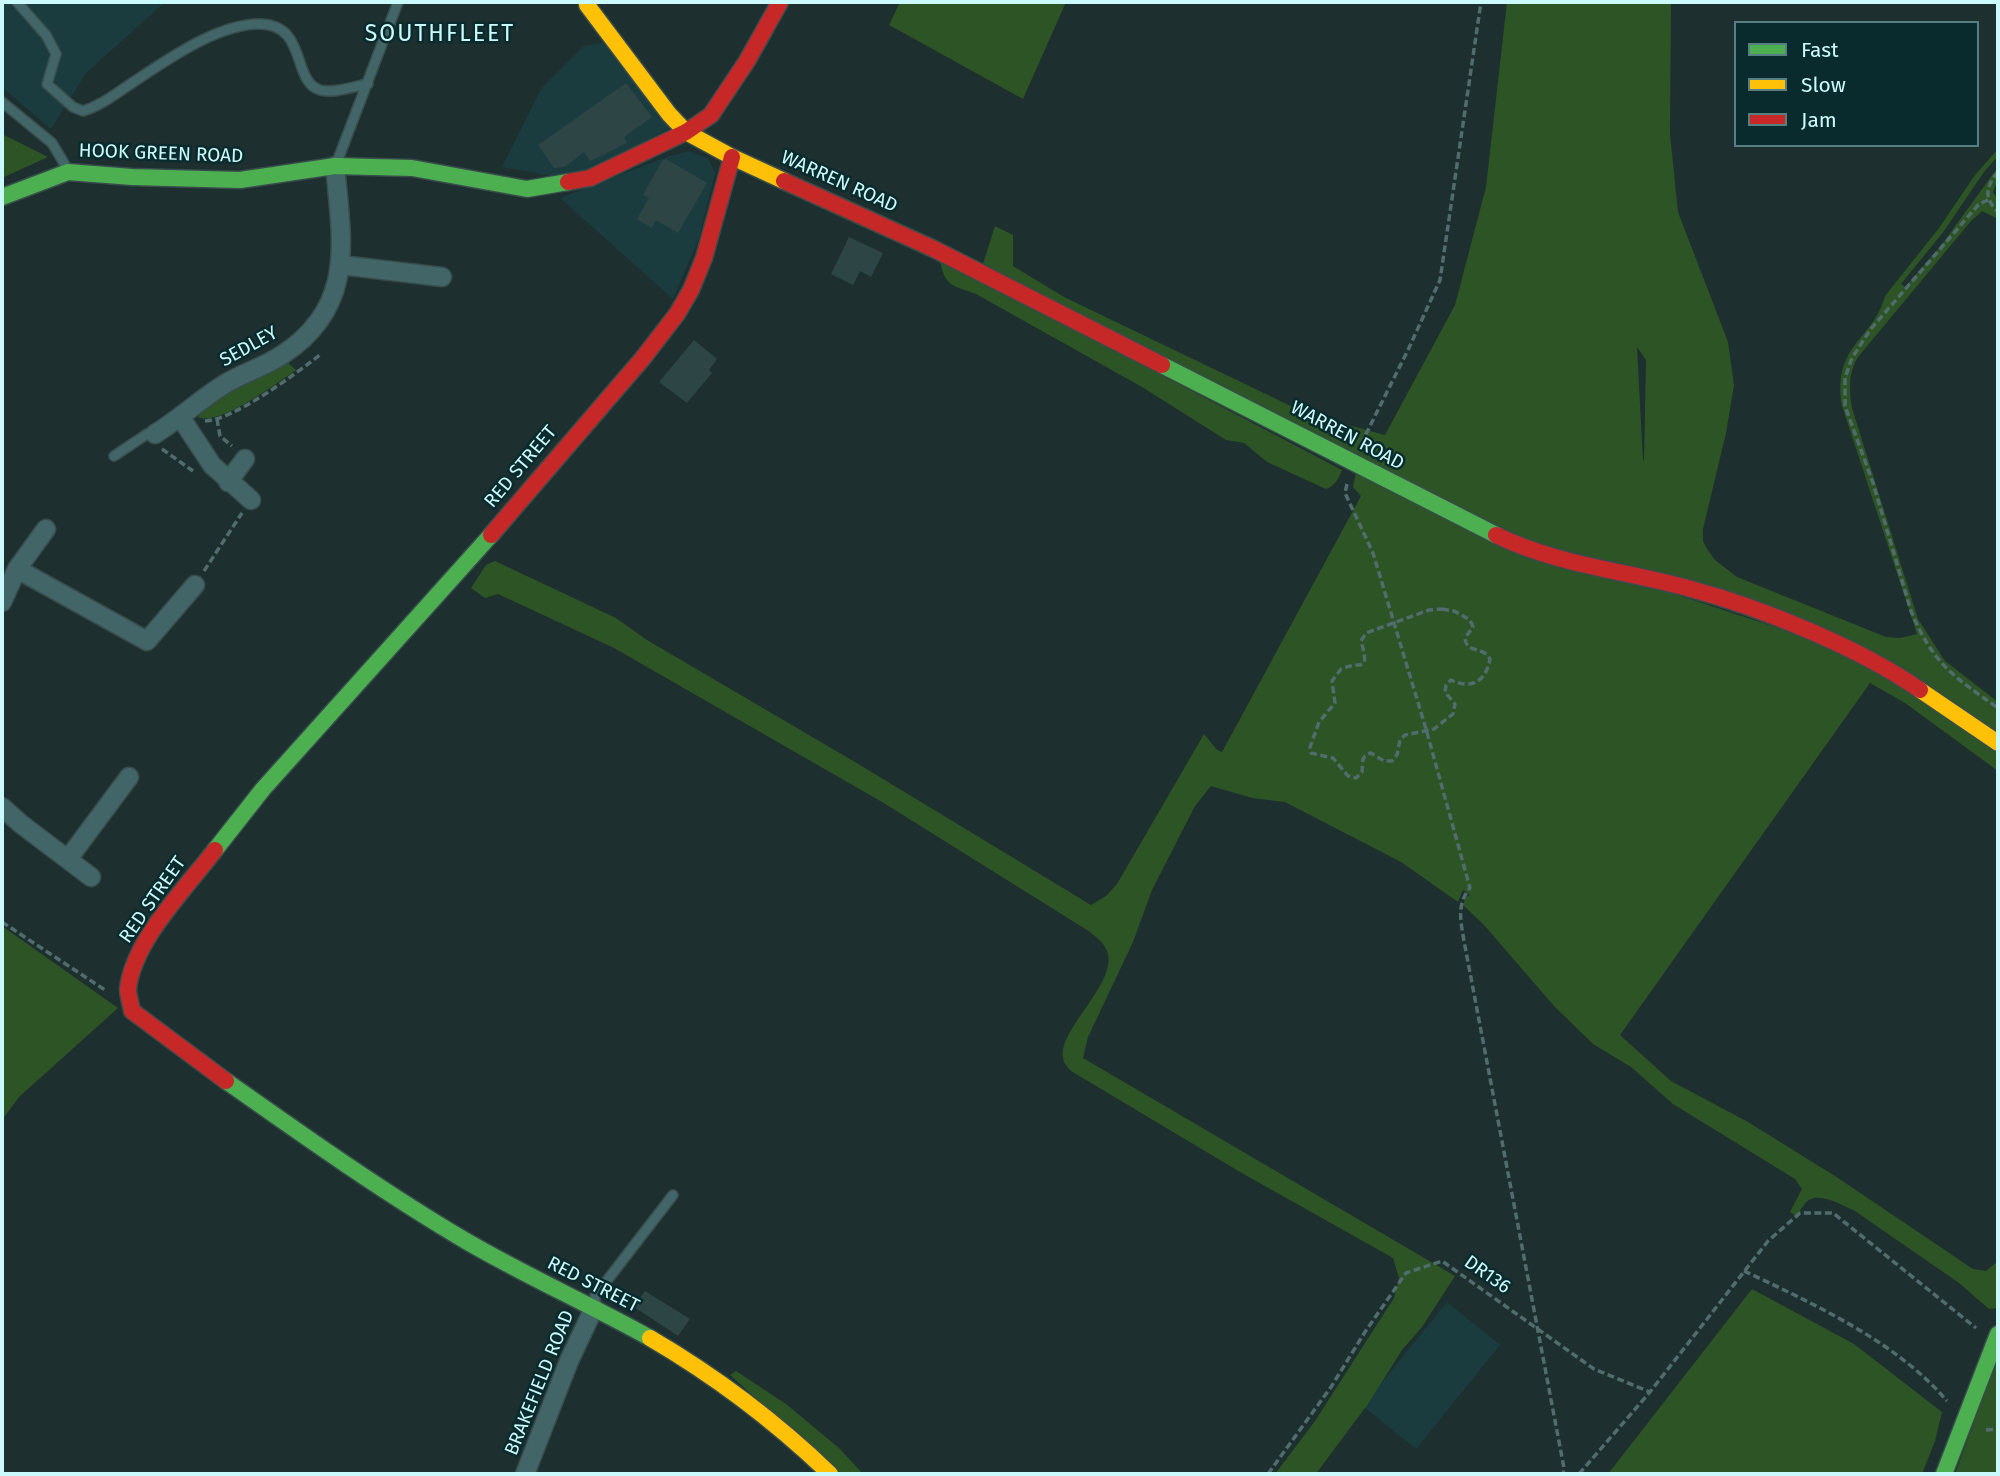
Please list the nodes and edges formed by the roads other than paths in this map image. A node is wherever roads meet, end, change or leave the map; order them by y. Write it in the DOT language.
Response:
graph roads {
  1 [pos="17,2"];
  2 [pos="398,2"];
  3 [pos="779,2"];
  4 [pos="587,5"];
  5 [pos="368,84"];
  6 [pos="2,102"];
  7 [pos="687,132"];
  8 [pos="732,157"];
  9 [pos="335,166"];
  10 [pos="68,172"];
  11 [pos="2,197"];
  12 [pos="341,265"];
  13 [pos="442,277"];
  14 [pos="181,418"];
  15 [pos="155,434"];
  16 [pos="242,455"];
  17 [pos="114,456"];
  18 [pos="228,482"];
  19 [pos="251,500"];
  20 [pos="46,529"];
  21 [pos="18,569"];
  22 [pos="195,585"];
  23 [pos="2,602"];
  24 [pos="1998,743"];
  25 [pos="129,777"];
  26 [pos="2,807"];
  27 [pos="68,859"];
  28 [pos="91,877"];
  29 [pos="673,1195"];
  30 [pos="594,1308"];
  31 [pos="1997,1337"];
  32 [pos="525,1474"];
  33 [pos="830,1474"];
  34 [pos="1944,1474"];
  1 -- 5 [label="lane"];
  2 -- 5 [label="lane"];
  3 -- 7 [label="street, HOOK GREEN ROAD"];
  4 -- 7 [label="street, WARREN ROAD"];
  5 -- 9 [label="lane"];
  6 -- 10 [label="lane"];
  7 -- 8 [label="street, WARREN ROAD"];
  7 -- 9 [label="street, HOOK GREEN ROAD"];
  8 -- 24 [label="street, WARREN ROAD"];
  8 -- 30 [label="street, RED STREET"];
  9 -- 10 [label="street, HOOK GREEN ROAD"];
  9 -- 12 [label="street, SEDLEY"];
  10 -- 11 [label="street, HOOK GREEN ROAD"];
  12 -- 13 [label="street"];
  12 -- 14 [label="street, SEDLEY"];
  14 -- 15 [label="street, SEDLEY"];
  14 -- 18 [label="street"];
  15 -- 17 [label="lane"];
  16 -- 18 [label="street"];
  18 -- 19 [label="street"];
  20 -- 21 [label="street"];
  21 -- 22 [label="street"];
  21 -- 23 [label="street"];
  25 -- 27 [label="street"];
  26 -- 27 [label="street"];
  27 -- 28 [label="street"];
  29 -- 30 [label="lane"];
  30 -- 32 [label="street, BRAKEFIELD ROAD"];
  30 -- 33 [label="street, RED STREET"];
  31 -- 34 [label="street"];
}
